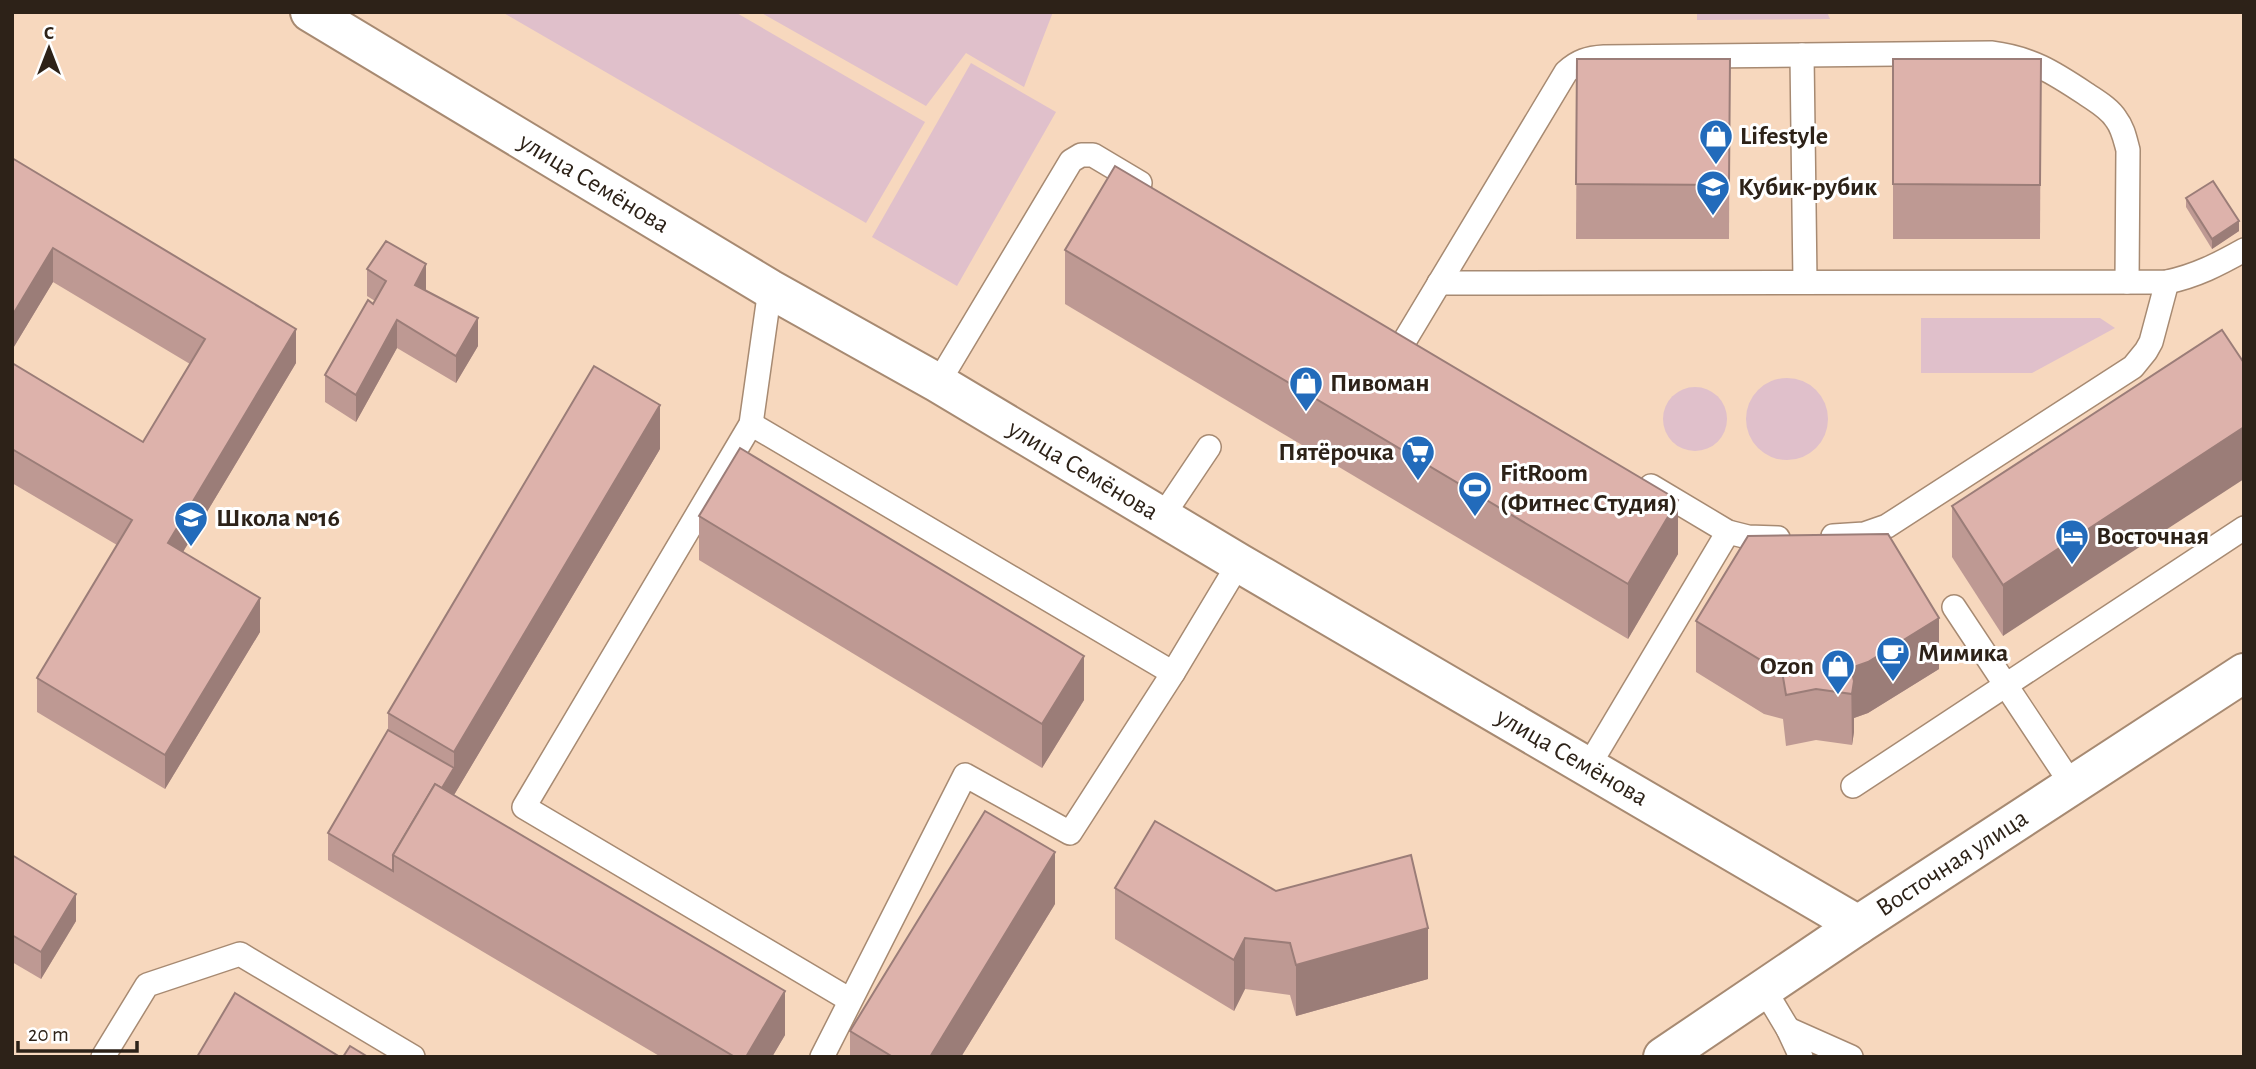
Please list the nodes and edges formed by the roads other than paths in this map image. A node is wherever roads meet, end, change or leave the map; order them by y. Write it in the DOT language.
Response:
graph roads {
  1 [pos="310,12"];
  2 [pos="1802,55"];
  3 [pos="1153,191"];
  4 [pos="2244,250"];
  5 [pos="1804,282"];
  6 [pos="2127,282"];
  7 [pos="2167,282"];
  8 [pos="1439,283"];
  9 [pos="770,289"];
  10 [pos="1381,326"];
  11 [pos="938,383"];
  12 [pos="751,424"];
  13 [pos="1209,447"];
  14 [pos="1633,475"];
  15 [pos="1162,517"];
  16 [pos="2244,528"];
  17 [pos="1728,532"];
  18 [pos="1239,564"];
  19 [pos="1954,607"];
  20 [pos="1173,673"];
  21 [pos="2244,673"];
  22 [pos="2006,685"];
  23 [pos="1588,767"];
  24 [pos="2072,785"];
  25 [pos="1853,786"];
  26 [pos="1858,925"];
  27 [pos="1764,989"];
  28 [pos="850,1000"];
  29 [pos="1788,1028"];
  30 [pos="103,1057"];
  31 [pos="413,1057"];
  32 [pos="822,1057"];
  33 [pos="1663,1057"];
  34 [pos="1801,1057"];
  35 [pos="1851,1057"];
  1 -- 9 [label="street, улица Семёнова"];
  2 -- 5 [label="lane"];
  2 -- 6 [label="lane"];
  2 -- 8 [label="lane"];
  3 -- 11 [label="lane"];
  4 -- 7 [label="lane"];
  5 -- 6 [label="lane"];
  5 -- 8 [label="lane"];
  6 -- 7 [label="lane"];
  7 -- 17 [label="lane"];
  8 -- 10 [label="lane"];
  9 -- 11 [label="street, улица Семёнова"];
  9 -- 12 [label="lane"];
  11 -- 15 [label="street, улица Семёнова"];
  12 -- 20 [label="lane"];
  12 -- 28 [label="lane"];
  13 -- 15 [label="lane"];
  14 -- 17 [label="lane"];
  15 -- 18 [label="street, улица Семёнова"];
  16 -- 22 [label="lane"];
  17 -- 23 [label="lane"];
  18 -- 20 [label="lane"];
  18 -- 23 [label="street, улица Семёнова"];
  19 -- 22 [label="lane"];
  20 -- 28 [label="lane"];
  21 -- 24 [label="street, Восточная улица"];
  22 -- 24 [label="lane"];
  22 -- 25 [label="lane"];
  23 -- 26 [label="street, улица Семёнова"];
  24 -- 26 [label="street, Восточная улица"];
  26 -- 27 [label="street, Восточная улица"];
  27 -- 29 [label="lane"];
  27 -- 33 [label="street, Восточная улица"];
  28 -- 32 [label="lane"];
  29 -- 34 [label="lane"];
  29 -- 35 [label="lane"];
  30 -- 31 [label="lane"];
}
